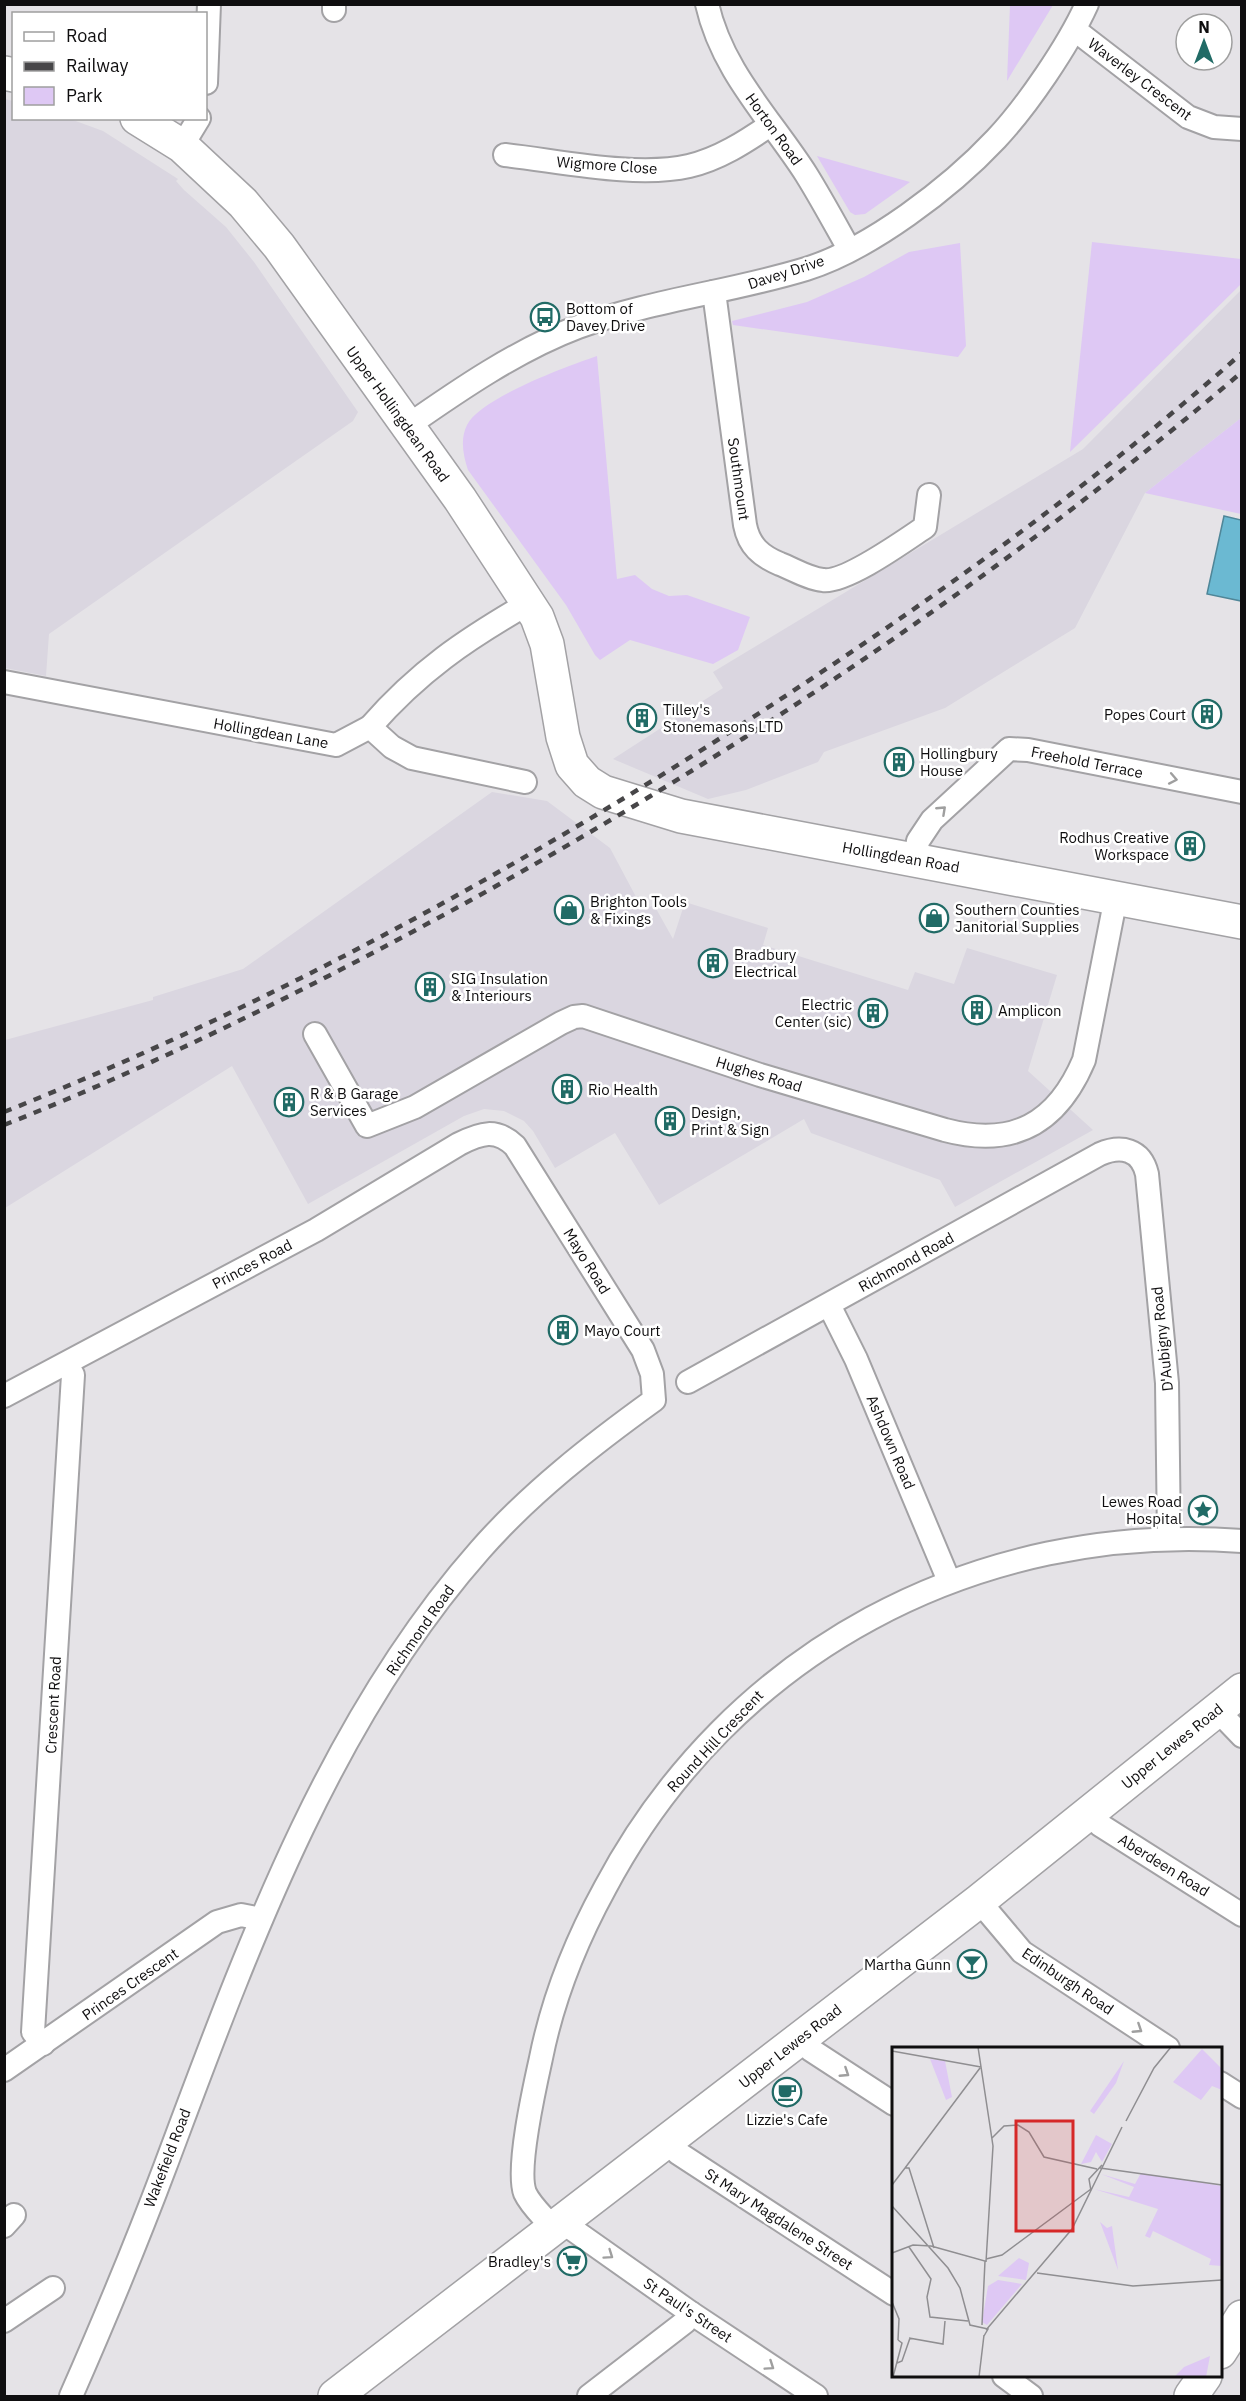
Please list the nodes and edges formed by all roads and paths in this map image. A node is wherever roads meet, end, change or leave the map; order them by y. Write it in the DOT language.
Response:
graph roads {
  1 [pos="209,4"];
  2 [pos="707,4"];
  3 [pos="1087,4"];
  4 [pos="1075,30"];
  5 [pos="207,57"];
  6 [pos="145,120"];
  7 [pos="770,125"];
  8 [pos="1242,129"];
  9 [pos="190,132"];
  10 [pos="505,155"];
  11 [pos="849,249"];
  12 [pos="714,292"];
  13 [pos="406,427"];
  14 [pos="929,495"];
  15 [pos="529,603"];
  16 [pos="4,682"];
  17 [pos="370,727"];
  18 [pos="572,765"];
  19 [pos="525,782"];
  20 [pos="1242,792"];
  21 [pos="915,860"];
  22 [pos="1116,897"];
  23 [pos="1242,922"];
  24 [pos="315,1034"];
  25 [pos="497,1133"];
  26 [pos="1126,1149"];
  27 [pos="829,1305"];
  28 [pos="67,1365"];
  29 [pos="688,1382"];
  30 [pos="4,1396"];
  31 [pos="654,1400"];
  32 [pos="1169,1539"];
  33 [pos="1242,1541"];
  34 [pos="949,1581"];
  35 [pos="1229,1700"];
  36 [pos="1242,1736"];
  37 [pos="1088,1814"];
  38 [pos="979,1901"];
  39 [pos="1242,1915"];
  40 [pos="261,1919"];
  41 [pos="800,2038"];
  42 [pos="43,2044"];
  43 [pos="1165,2047"];
  44 [pos="4,2070"];
  45 [pos="1222,2085"];
  46 [pos="1242,2097"];
  47 [pos="892,2103"];
  48 [pos="667,2142"];
  49 [pos="559,2223"];
  50 [pos="53,2288"];
  51 [pos="892,2293"];
  52 [pos="691,2313"];
  53 [pos="1222,2316"];
  54 [pos="1241,2318"];
  55 [pos="4,2321"];
  56 [pos="1222,2350"];
  57 [pos="1005,2377"];
  58 [pos="1204,2377"];
  59 [pos="71,2397"];
  60 [pos="335,2397"];
  61 [pos="589,2397"];
  62 [pos="816,2397"];
  63 [pos="1031,2397"];
  64 [pos="1191,2397"];
  1 -- 5 [label="street"];
  2 -- 7 [label="street, Horton Road"];
  3 -- 4 [label="street, Davey Drive"];
  4 -- 8 [label="street, Waverley Crescent"];
  4 -- 11 [label="street, Davey Drive"];
  6 -- 9 [label="street, Upper Hollingdean Road"];
  7 -- 10 [label="street, Wigmore Close"];
  7 -- 11 [label="street, Horton Road"];
  9 -- 13 [label="street, Upper Hollingdean Road"];
  11 -- 12 [label="street, Davey Drive"];
  12 -- 13 [label="street, Davey Drive"];
  12 -- 14 [label="street, Southmount"];
  13 -- 15 [label="street, Upper Hollingdean Road"];
  15 -- 17 [label="street"];
  15 -- 18 [label="street, Upper Hollingdean Road"];
  16 -- 17 [label="street, Hollingdean Lane"];
  17 -- 19 [label="street"];
  18 -- 21 [label="street, Hollingdean Road"];
  21 -- 20 [label="street, Freehold Terrace, one-way"];
  21 -- 22 [label="street, Hollingdean Road"];
  22 -- 23 [label="street, Hollingdean Road"];
  22 -- 24 [label="street, Hughes Road"];
  25 -- 28 [label="street, Princes Road"];
  25 -- 31 [label="street, Mayo Road"];
  26 -- 27 [label="street, Richmond Road"];
  26 -- 32 [label="street, D'Aubigny Road"];
  27 -- 29 [label="street, Richmond Road"];
  27 -- 34 [label="street, Ashdown Road"];
  28 -- 30 [label="street, Princes Road"];
  28 -- 42 [label="street, Crescent Road"];
  31 -- 40 [label="street, Richmond Road"];
  32 -- 33 [label="street, Round Hill Crescent"];
  32 -- 34 [label="street, Round Hill Crescent"];
  34 -- 49 [label="street, Round Hill Crescent"];
  35 -- 36 [label="street"];
  35 -- 37 [label="street, Upper Lewes Road"];
  37 -- 38 [label="street, Upper Lewes Road"];
  37 -- 39 [label="street, Aberdeen Road"];
  38 -- 41 [label="street, Upper Lewes Road"];
  38 -- 43 [label="street, Edinburgh Road, one-way"];
  40 -- 42 [label="street, Princes Crescent"];
  40 -- 59 [label="street, Wakefield Road"];
  41 -- 47 [label="street, one-way"];
  41 -- 48 [label="street, Upper Lewes Road"];
  42 -- 44 [label="street, Princes Crescent"];
  45 -- 46 [label="street"];
  48 -- 49 [label="street, Upper Lewes Road"];
  48 -- 51 [label="street, St Mary Magdalene Street"];
  49 -- 52 [label="street, St Paul's Street, one-way"];
  49 -- 60 [label="street, Upper Lewes Road"];
  50 -- 55 [label="street"];
  52 -- 61 [label="street"];
  52 -- 62 [label="street, St Paul's Street, one-way"];
  53 -- 54 [label="street"];
  54 -- 56 [label="street"];
  57 -- 63 [label="street"];
  58 -- 64 [label="street"];
}
